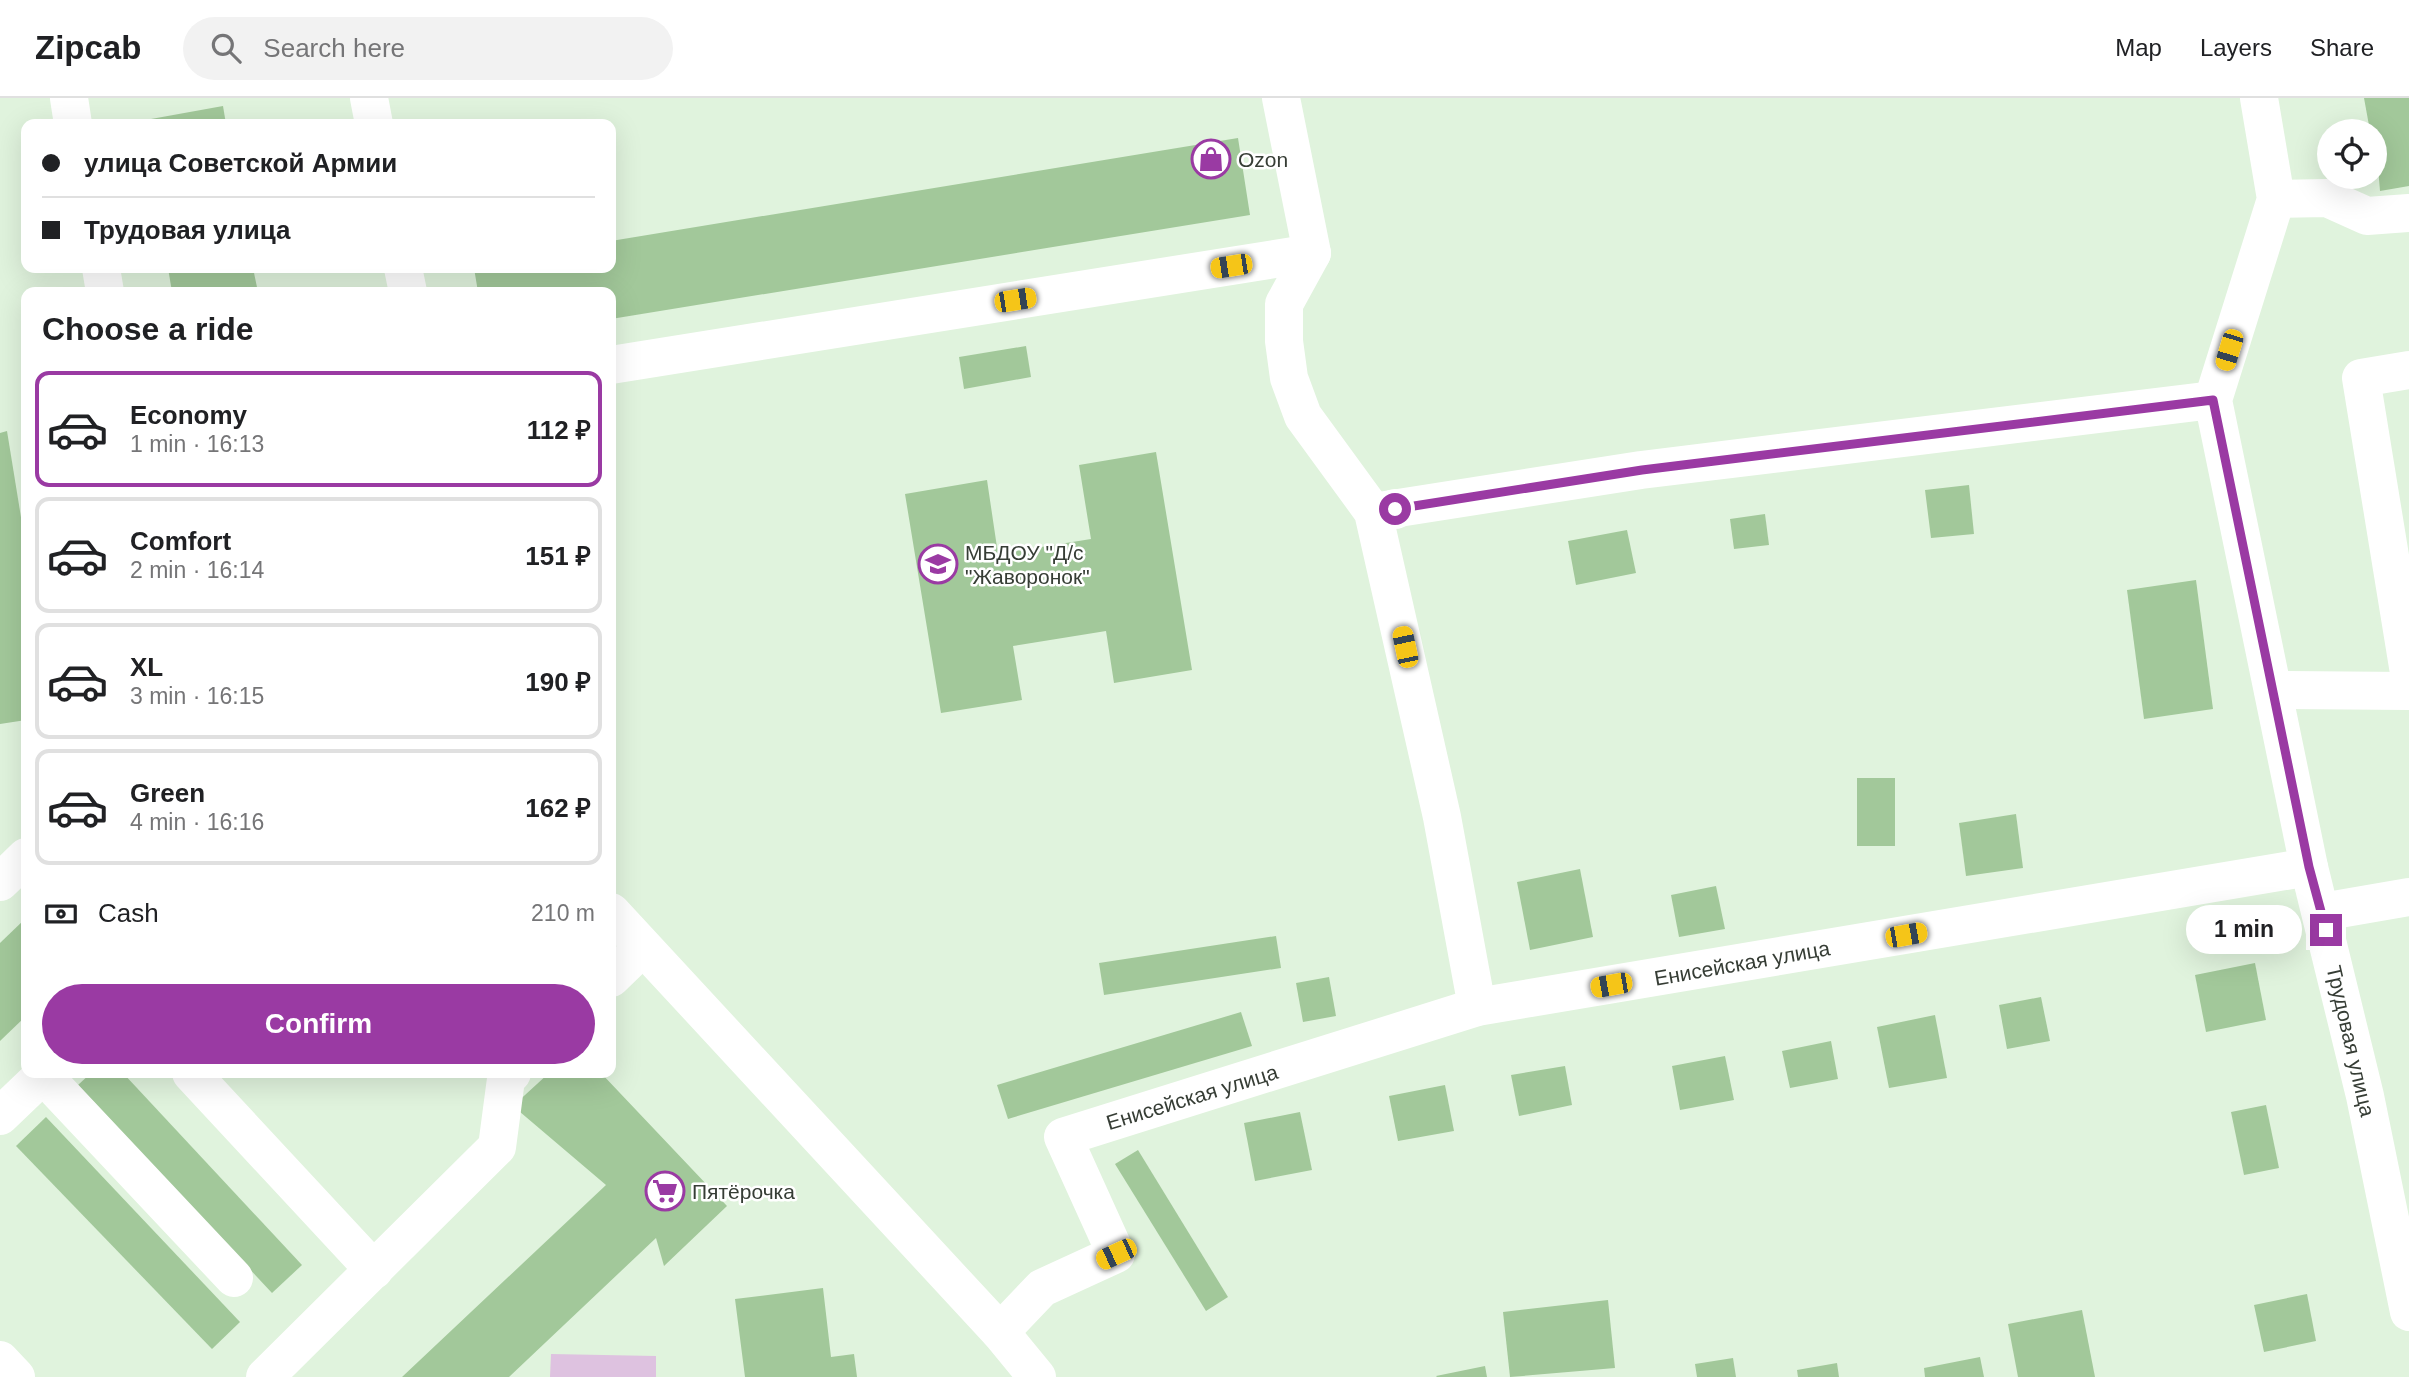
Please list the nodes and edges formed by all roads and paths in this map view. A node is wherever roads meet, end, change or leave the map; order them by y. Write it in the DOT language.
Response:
graph roads {
  1 [pos="69,98"];
  2 [pos="369,98"];
  3 [pos="1282,98"];
  4 [pos="2259,98"];
  5 [pos="73,119"];
  6 [pos="373,119"];
  7 [pos="2276,199"];
  8 [pos="2409,213"];
  9 [pos="1312,253"];
  10 [pos="616,364"];
  11 [pos="2409,370"];
  12 [pos="2213,400"];
  13 [pos="1373,512"];
  14 [pos="2409,673"];
  15 [pos="2273,690"];
  16 [pos="2409,691"];
  17 [pos="21,862"];
  18 [pos="2309,867"];
  19 [pos="0,881"];
  20 [pos="2409,897"];
  21 [pos="2322,912"];
  22 [pos="616,918"];
  23 [pos="642,948"];
  24 [pos="616,973"];
  25 [pos="1476,1007"];
  26 [pos="40,1078"];
  27 [pos="48,1078"];
  28 [pos="196,1078"];
  29 [pos="507,1078"];
  30 [pos="0,1116"];
  31 [pos="374,1270"];
  32 [pos="234,1278"];
  33 [pos="2409,1312"];
  34 [pos="1000,1332"];
  35 [pos="0,1360"];
  36 [pos="16,1377"];
  37 [pos="265,1377"];
  38 [pos="1037,1377"];
  1 -- 5 [label="street"];
  2 -- 6 [label="street"];
  3 -- 9 [label="street"];
  4 -- 7 [label="street"];
  7 -- 8 [label="street"];
  7 -- 12 [label="street"];
  9 -- 10 [label="street"];
  9 -- 13 [label="street"];
  11 -- 14 [label="street"];
  12 -- 13 [label="street"];
  12 -- 15 [label="street, Трудовая улица"];
  13 -- 25 [label="street"];
  15 -- 16 [label="street"];
  15 -- 18 [label="street, Трудовая улица"];
  17 -- 19 [label="street"];
  18 -- 21 [label="street, Трудовая улица"];
  18 -- 25 [label="street, Енисейская улица"];
  20 -- 21 [label="street"];
  21 -- 33 [label="street, Трудовая улица"];
  22 -- 23 [label="street"];
  23 -- 24 [label="street"];
  23 -- 34 [label="street"];
  25 -- 34 [label="street, Енисейская улица"];
  26 -- 30 [label="street"];
  27 -- 32 [label="street"];
  28 -- 31 [label="street"];
  29 -- 31 [label="street"];
  31 -- 37 [label="street"];
  34 -- 38 [label="street"];
  35 -- 36 [label="street"];
}
